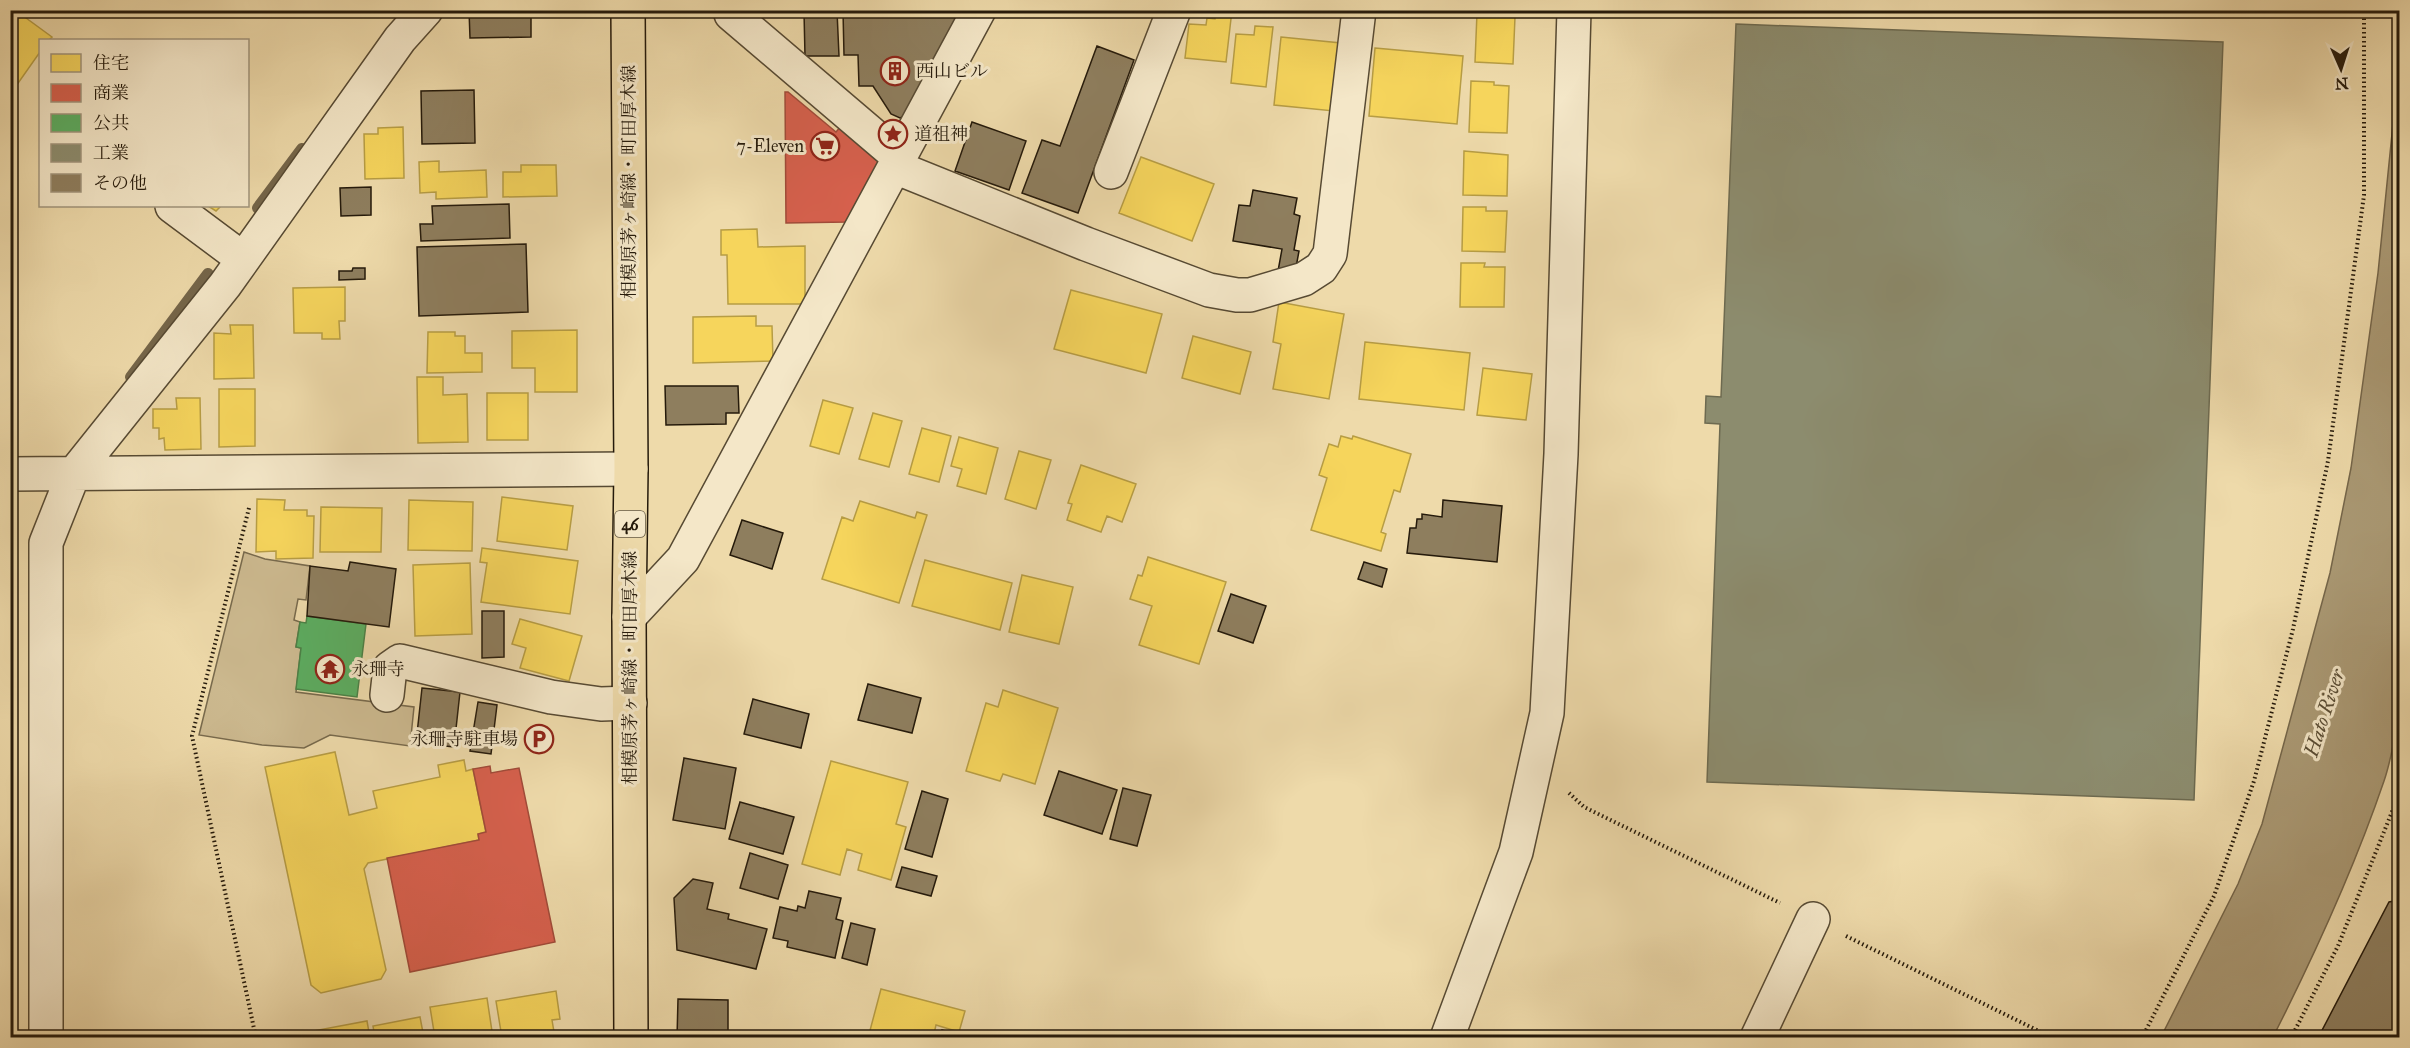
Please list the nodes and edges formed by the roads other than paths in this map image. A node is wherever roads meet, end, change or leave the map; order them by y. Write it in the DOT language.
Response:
graph roads {
  1 [pos="426,10"];
  2 [pos="628,10"];
  3 [pos="979,10"];
  4 [pos="1174,10"];
  5 [pos="1359,10"];
  6 [pos="1574,10"];
  7 [pos="731,14"];
  8 [pos="898,163"];
  9 [pos="1111,172"];
  10 [pos="173,207"];
  11 [pos="243,259"];
  12 [pos="631,469"];
  13 [pos="10,474"];
  14 [pos="73,475"];
  15 [pos="629,617"];
  16 [pos="387,695"];
  17 [pos="630,703"];
  18 [pos="1813,919"];
  19 [pos="46,1038"];
  20 [pos="631,1038"];
  21 [pos="1447,1038"];
  22 [pos="1757,1038"];
  1 -- 11 [label="street"];
  2 -- 12 [label="main road, 相模原茅ヶ崎線・町田厚木線 / 46"];
  3 -- 8 [label="street"];
  4 -- 9 [label="street"];
  5 -- 8 [label="street"];
  6 -- 21 [label="street"];
  7 -- 8 [label="street"];
  8 -- 15 [label="street"];
  10 -- 11 [label="street"];
  11 -- 14 [label="street"];
  12 -- 14 [label="street"];
  12 -- 15 [label="main road, 相模原茅ヶ崎線・町田厚木線 / 46"];
  13 -- 14 [label="street"];
  14 -- 19 [label="street"];
  15 -- 17 [label="main road, 相模原茅ヶ崎線・町田厚木線 / 46"];
  16 -- 17 [label="street"];
  17 -- 20 [label="main road, 相模原茅ヶ崎線・町田厚木線 / 46"];
  18 -- 22 [label="street"];
}
